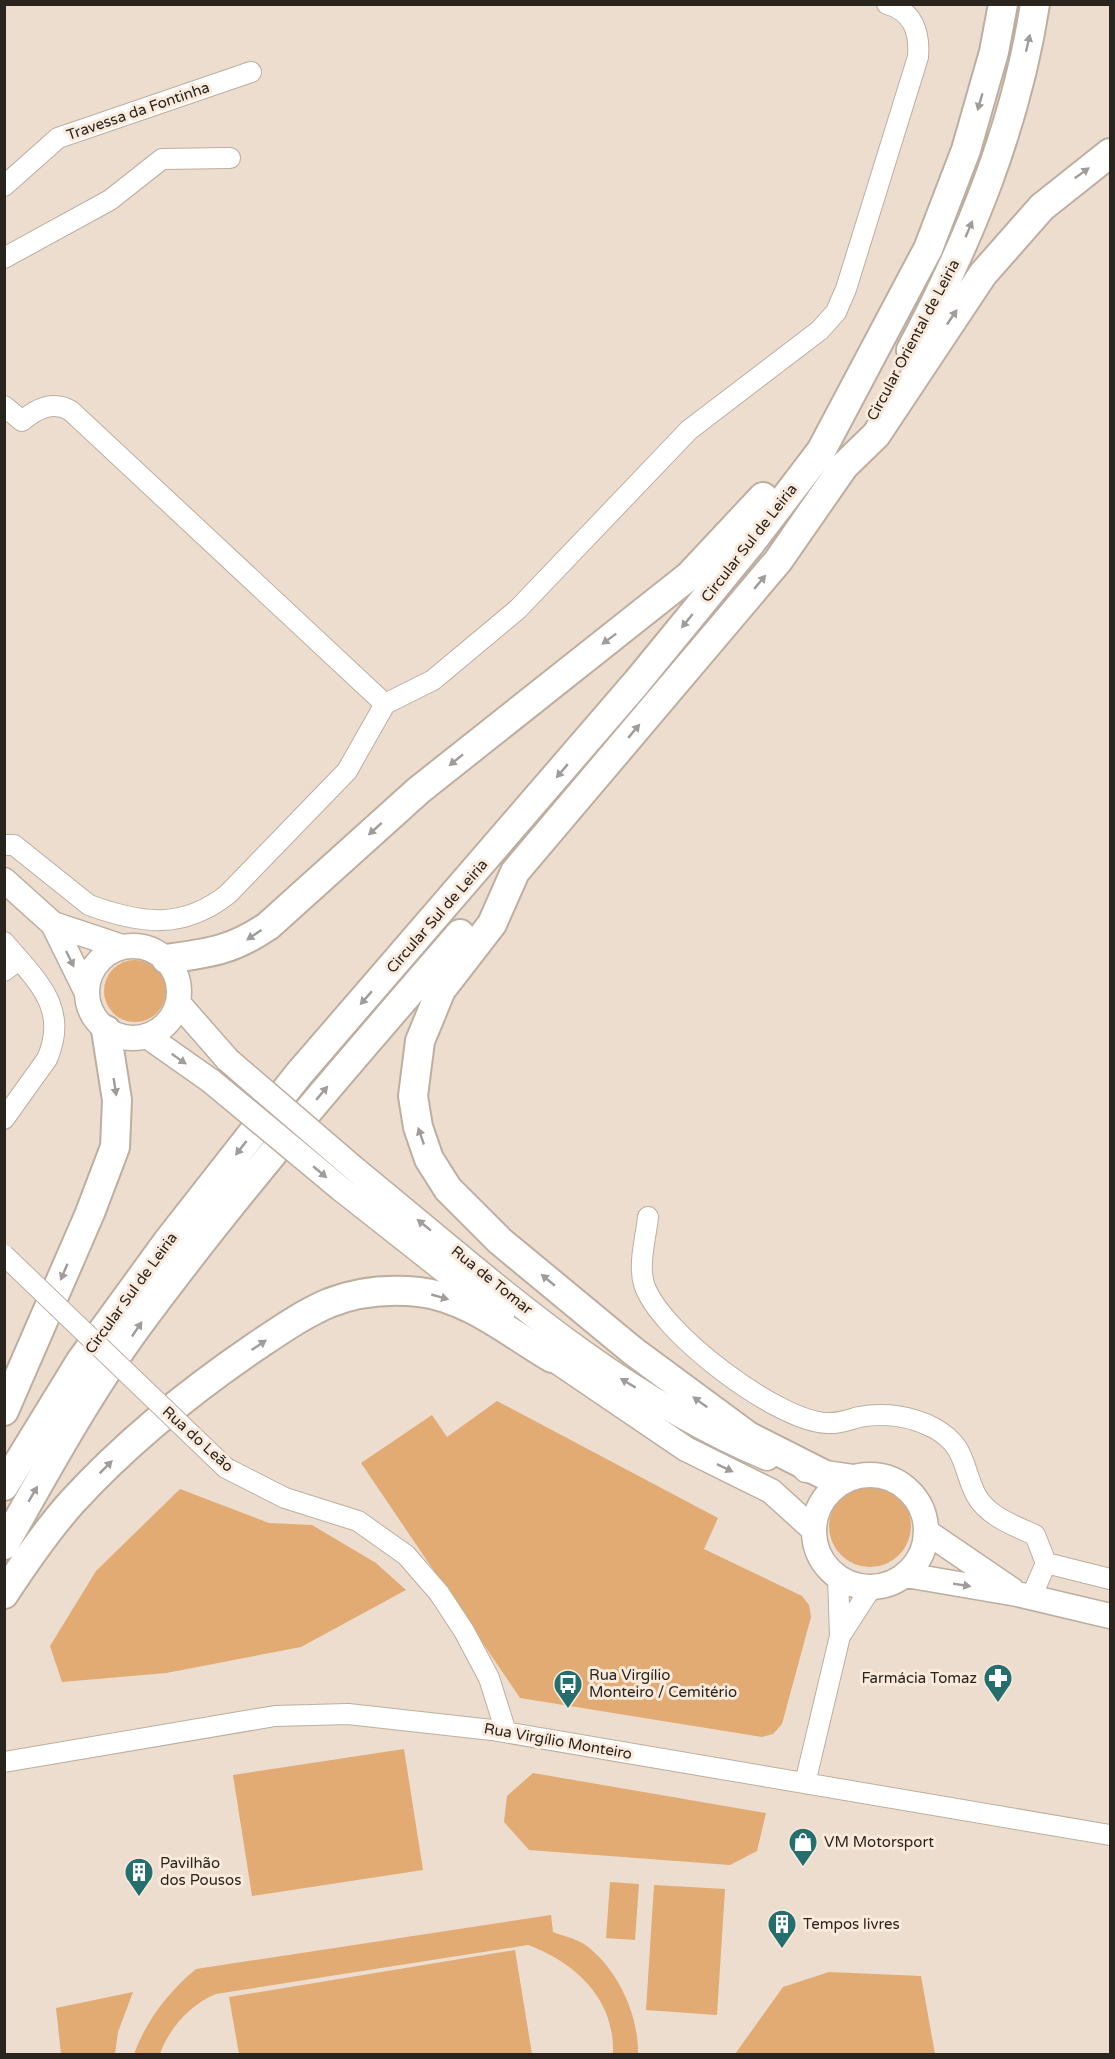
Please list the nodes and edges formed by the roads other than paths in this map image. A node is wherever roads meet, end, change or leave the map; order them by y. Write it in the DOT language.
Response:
graph roads {
  1 [pos="887,4"];
  2 [pos="1003,4"];
  3 [pos="1035,4"];
  4 [pos="251,72"];
  5 [pos="1110,153"];
  6 [pos="230,158"];
  7 [pos="4,186"];
  8 [pos="4,258"];
  9 [pos="876,350"];
  10 [pos="4,406"];
  11 [pos="844,466"];
  12 [pos="385,704"];
  13 [pos="4,845"];
  14 [pos="515,872"];
  15 [pos="4,880"];
  16 [pos="53,924"];
  17 [pos="4,942"];
  18 [pos="122,947"];
  19 [pos="166,959"];
  20 [pos="12,965"];
  21 [pos="87,993"];
  22 [pos="178,1003"];
  23 [pos="106,1030"];
  24 [pos="147,1036"];
  25 [pos="4,1119"];
  26 [pos="648,1217"];
  27 [pos="4,1255"];
  28 [pos="552,1358"];
  29 [pos="4,1411"];
  30 [pos="823,1474"];
  31 [pos="854,1477"];
  32 [pos="4,1486"];
  33 [pos="813,1530"];
  34 [pos="927,1532"];
  35 [pos="4,1545"];
  36 [pos="1046,1563"];
  37 [pos="906,1575"];
  38 [pos="838,1578"];
  39 [pos="1110,1579"];
  40 [pos="871,1588"];
  41 [pos="4,1594"];
  42 [pos="1024,1596"];
  43 [pos="1110,1616"];
  44 [pos="840,1636"];
  45 [pos="506,1732"];
  46 [pos="4,1762"];
  47 [pos="805,1783"];
  48 [pos="1110,1835"];
  1 -- 12 [label="street"];
  2 -- 9 [label="highway, Circular Oriental de Leiria, one-way"];
  11 -- 3 [label="highway, Circular Oriental de Leiria, one-way"];
  4 -- 7 [label="street, Travessa da Fontinha"];
  11 -- 5 [label="highway, one-way"];
  6 -- 8 [label="street"];
  9 -- 19 [label="highway, one-way"];
  9 -- 32 [label="highway, Circular Sul de Leiria, one-way"];
  10 -- 12 [label="street"];
  14 -- 11 [label="highway, Circular Sul de Leiria, one-way"];
  12 -- 13 [label="street"];
  30 -- 14 [label="highway, one-way"];
  35 -- 14 [label="highway, Circular Sul de Leiria, one-way"];
  15 -- 16 [label="main road"];
  16 -- 18 [label="main road"];
  16 -- 21 [label="main road, one-way"];
  17 -- 20 [label="street"];
  18 -- 19 [label="main road"];
  18 -- 21 [label="main road"];
  19 -- 22 [label="main road"];
  20 -- 25 [label="street"];
  21 -- 23 [label="main road"];
  22 -- 24 [label="main road"];
  30 -- 22 [label="main road, Rua de Tomar, one-way, bridge"];
  23 -- 24 [label="main road"];
  23 -- 29 [label="highway, one-way"];
  24 -- 28 [label="main road, Rua de Tomar, one-way, bridge"];
  26 -- 36 [label="street"];
  27 -- 45 [label="street, Rua do Leão, bridge"];
  28 -- 33 [label="main road, Rua de Tomar, one-way"];
  41 -- 28 [label="highway, one-way"];
  30 -- 31 [label="main road, Rua de Tomar"];
  31 -- 33 [label="main road"];
  31 -- 34 [label="main road, Rua de Tomar"];
  33 -- 38 [label="main road"];
  34 -- 37 [label="main road"];
  34 -- 42 [label="main road"];
  36 -- 39 [label="street"];
  36 -- 42 [label="street"];
  37 -- 40 [label="main road"];
  37 -- 42 [label="main road, one-way"];
  38 -- 40 [label="main road"];
  38 -- 44 [label="street"];
  40 -- 44 [label="street"];
  42 -- 43 [label="main road"];
  44 -- 47 [label="street"];
  45 -- 46 [label="street, Rua Virgílio Monteiro"];
  45 -- 47 [label="street, Rua Virgílio Monteiro"];
  47 -- 48 [label="street, Rua Virgílio Monteiro"];
}
